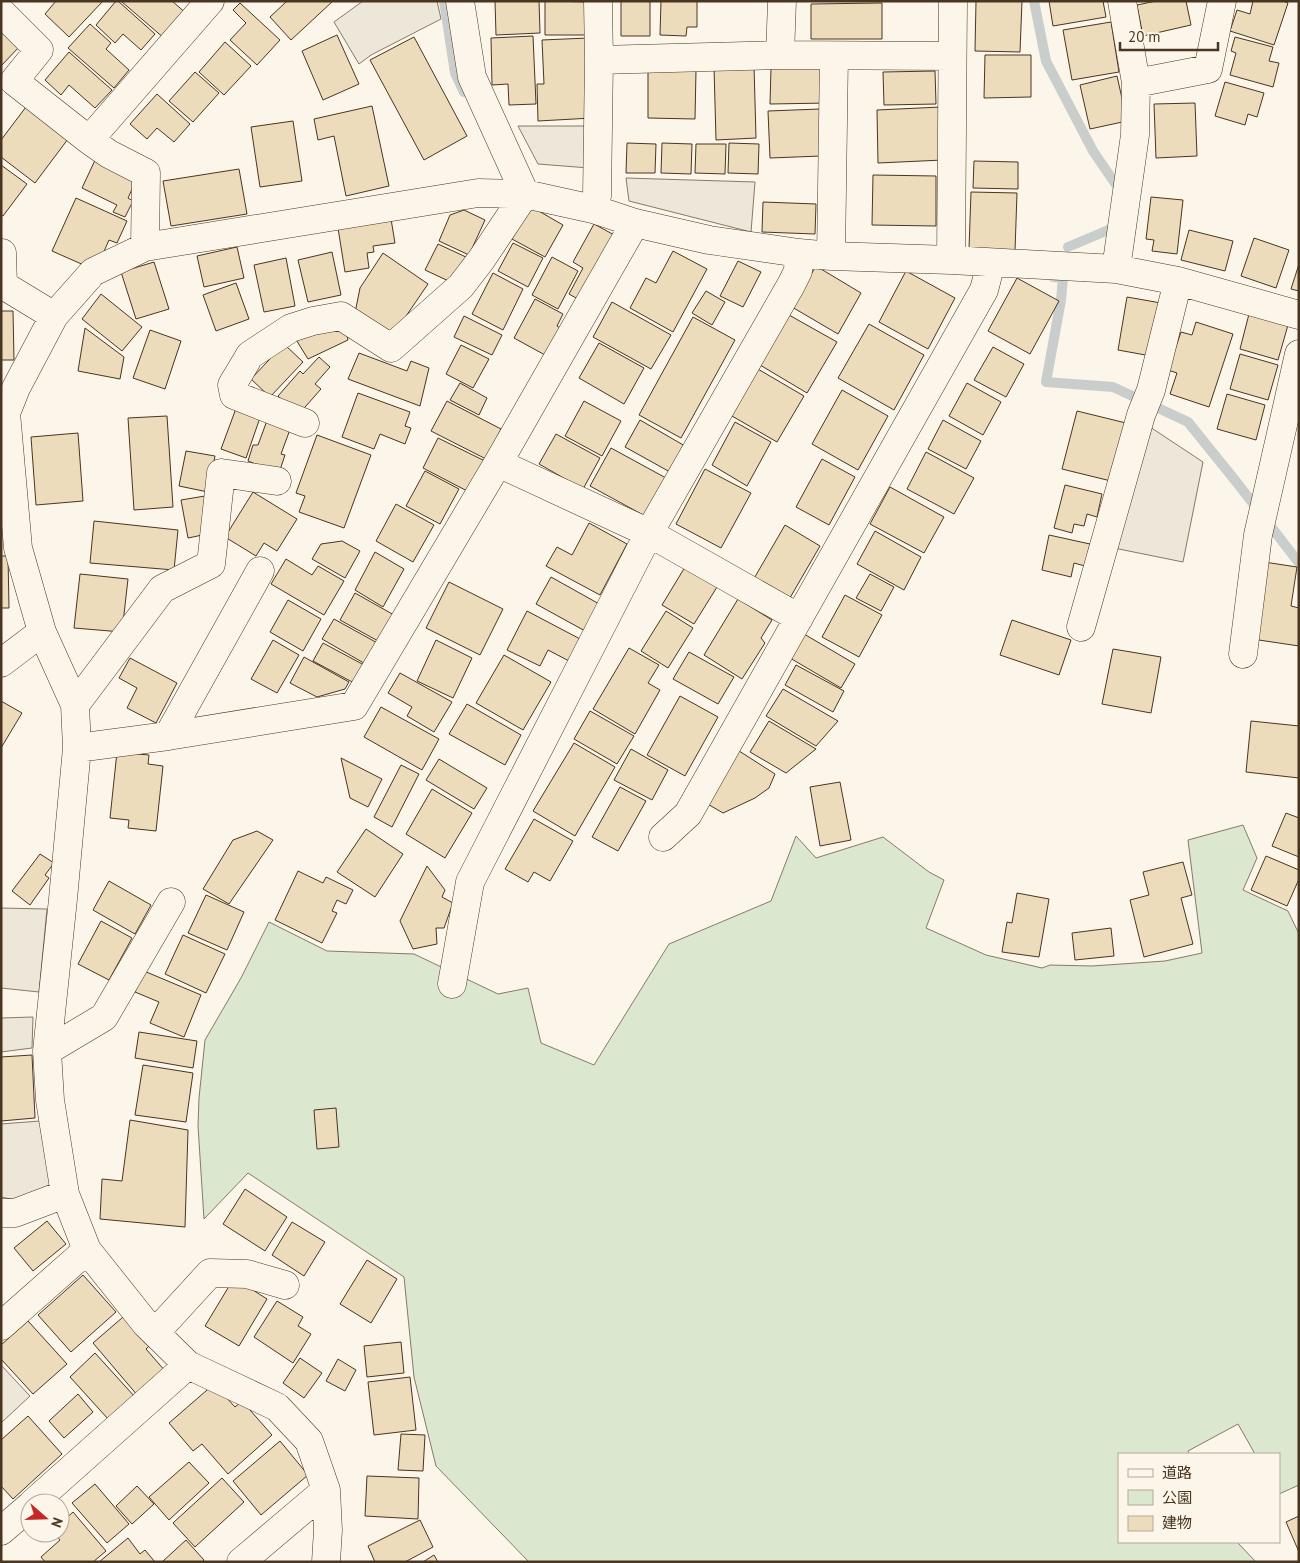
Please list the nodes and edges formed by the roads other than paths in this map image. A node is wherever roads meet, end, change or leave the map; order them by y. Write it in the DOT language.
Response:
graph roads {
  1 [pos="210,1"];
  2 [pos="460,1"];
  3 [pos="598,1"];
  4 [pos="782,1"];
  5 [pos="953,1"];
  6 [pos="1122,1"];
  7 [pos="1222,1"];
  8 [pos="1,12"];
  9 [pos="780,55"];
  10 [pos="834,56"];
  11 [pos="952,56"];
  12 [pos="599,60"];
  13 [pos="1136,84"];
  14 [pos="8,87"];
  15 [pos="89,140"];
  16 [pos="525,194"];
  17 [pos="593,209"];
  18 [pos="635,223"];
  19 [pos="144,247"];
  20 [pos="2,253"];
  21 [pos="831,256"];
  22 [pos="951,260"];
  23 [pos="798,262"];
  24 [pos="991,263"];
  25 [pos="1116,269"];
  26 [pos="1178,281"];
  27 [pos="1299,314"];
  28 [pos="54,316"];
  29 [pos="1299,354"];
  30 [pos="305,423"];
  31 [pos="498,464"];
  32 [pos="277,481"];
  33 [pos="649,533"];
  34 [pos="260,572"];
  35 [pos="799,618"];
  36 [pos="1081,627"];
  37 [pos="42,632"];
  38 [pos="1242,654"];
  39 [pos="1,663"];
  40 [pos="75,705"];
  41 [pos="168,736"];
  42 [pos="77,748"];
  43 [pos="663,837"];
  44 [pos="171,902"];
  45 [pos="452,984"];
  46 [pos="47,1051"];
  47 [pos="65,1194"];
  48 [pos="1,1213"];
  49 [pos="88,1250"];
  50 [pos="285,1285"];
  51 [pos="1,1326"];
  52 [pos="155,1333"];
  53 [pos="188,1365"];
  54 [pos="326,1490"];
  55 [pos="44,1493"];
  56 [pos="20,1515"];
  57 [pos="1,1531"];
  58 [pos="241,1562"];
  59 [pos="326,1562"];
  1 -- 15 [label="street"];
  2 -- 16 [label="street"];
  3 -- 12 [label="street"];
  4 -- 9 [label="street"];
  5 -- 11 [label="street"];
  6 -- 13 [label="street"];
  7 -- 13 [label="street"];
  8 -- 14 [label="street"];
  9 -- 10 [label="street"];
  9 -- 12 [label="street"];
  10 -- 11 [label="street"];
  10 -- 21 [label="street"];
  11 -- 22 [label="street"];
  12 -- 17 [label="street"];
  13 -- 25 [label="street"];
  14 -- 15 [label="street"];
  15 -- 19 [label="street"];
  16 -- 17 [label="street"];
  16 -- 19 [label="street"];
  16 -- 30 [label="street"];
  17 -- 18 [label="street"];
  18 -- 23 [label="street"];
  18 -- 31 [label="street"];
  19 -- 28 [label="street"];
  20 -- 28 [label="street"];
  21 -- 22 [label="street"];
  21 -- 23 [label="street"];
  22 -- 24 [label="street"];
  23 -- 33 [label="street"];
  24 -- 25 [label="street"];
  24 -- 35 [label="street"];
  25 -- 26 [label="street"];
  26 -- 27 [label="street"];
  26 -- 36 [label="street"];
  28 -- 37 [label="street"];
  29 -- 38 [label="street"];
  31 -- 33 [label="street"];
  31 -- 41 [label="street"];
  32 -- 40 [label="street"];
  33 -- 35 [label="street"];
  33 -- 45 [label="street"];
  34 -- 41 [label="street"];
  35 -- 43 [label="street"];
  37 -- 39 [label="street"];
  37 -- 40 [label="street"];
  40 -- 42 [label="street"];
  41 -- 42 [label="street"];
  42 -- 46 [label="street"];
  44 -- 46 [label="street"];
  46 -- 47 [label="street"];
  47 -- 48 [label="street"];
  47 -- 49 [label="street"];
  49 -- 51 [label="street"];
  49 -- 52 [label="street"];
  50 -- 52 [label="street"];
  52 -- 53 [label="street"];
  53 -- 54 [label="street"];
  53 -- 55 [label="street"];
  54 -- 58 [label="street"];
  54 -- 59 [label="street"];
  56 -- 57 [label="street"];
}
